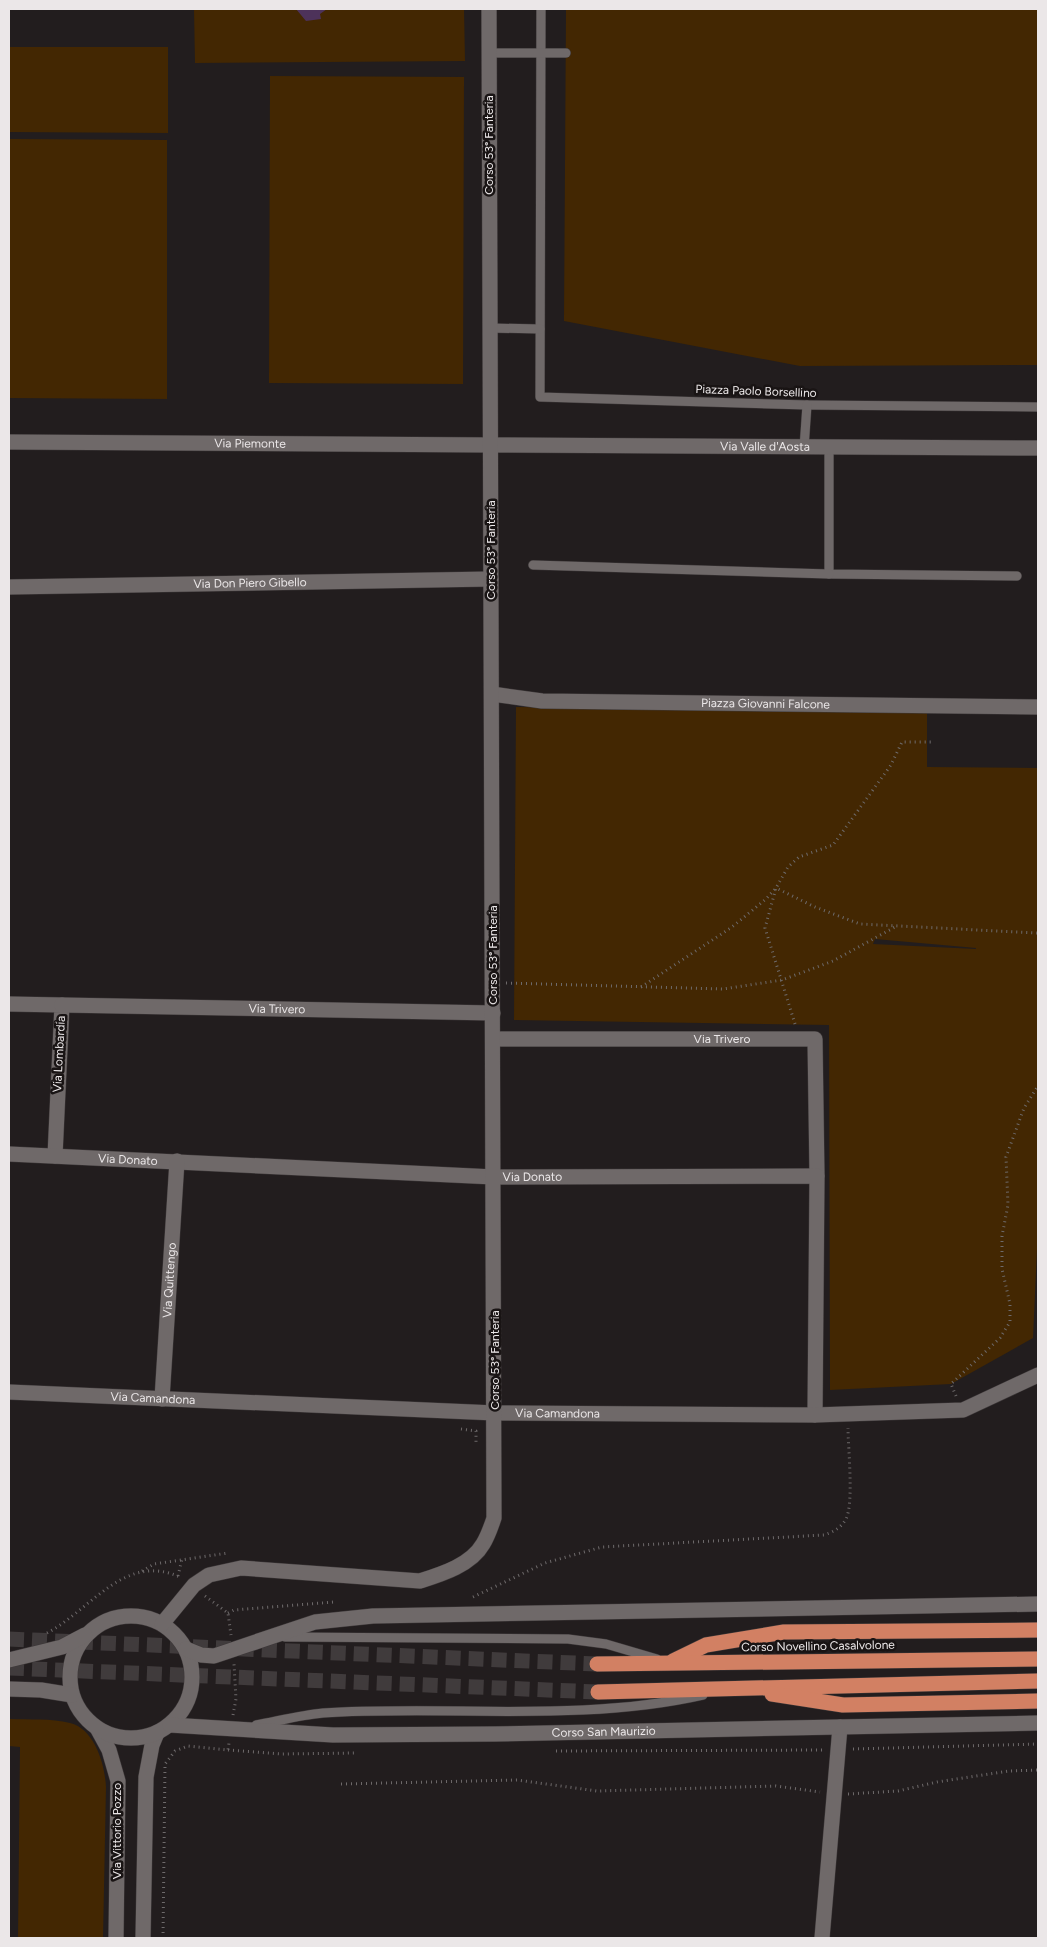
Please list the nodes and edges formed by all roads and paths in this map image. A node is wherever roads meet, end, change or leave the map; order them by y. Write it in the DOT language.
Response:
graph roads {
  1 [pos="489,9"];
  2 [pos="541,9"];
  3 [pos="541,52"];
  4 [pos="489,53"];
  5 [pos="566,53"];
  6 [pos="490,328"];
  7 [pos="540,329"];
  8 [pos="807,405"];
  9 [pos="1038,406"];
  10 [pos="9,442"];
  11 [pos="491,445"];
  12 [pos="804,448"];
  13 [pos="829,448"];
  14 [pos="1038,448"];
  15 [pos="533,565"];
  16 [pos="829,574"];
  17 [pos="1017,576"];
  18 [pos="491,579"];
  19 [pos="9,587"];
  20 [pos="492,694"];
  21 [pos="1038,707"];
  22 [pos="933,742"];
  23 [pos="776,888"];
  24 [pos="895,927"];
  25 [pos="1038,933"];
  26 [pos="782,980"];
  27 [pos="493,983"];
  28 [pos="640,988"];
  29 [pos="9,1004"];
  30 [pos="62,1005"];
  31 [pos="493,1013"];
  32 [pos="493,1039"];
  33 [pos="796,1039"];
  34 [pos="1038,1086"];
  35 [pos="9,1154"];
  36 [pos="55,1156"];
  37 [pos="177,1162"];
  38 [pos="817,1176"];
  39 [pos="494,1177"];
  40 [pos="1038,1375"];
  41 [pos="9,1392"];
  42 [pos="162,1399"];
  43 [pos="963,1410"];
  44 [pos="461,1412"];
  45 [pos="495,1413"];
  46 [pos="848,1414"];
  47 [pos="815,1415"];
  48 [pos="476,1452"];
  49 [pos="236,1554"];
  50 [pos="182,1559"];
  51 [pos="142,1571"];
  52 [pos="178,1576"];
  53 [pos="194,1585"];
  54 [pos="467,1598"];
  55 [pos="340,1602"];
  56 [pos="1038,1604"];
  57 [pos="228,1613"];
  58 [pos="162,1624"];
  59 [pos="1038,1630"];
  60 [pos="45,1634"];
  61 [pos="86,1634"];
  62 [pos="272,1636"];
  63 [pos="186,1649"];
  64 [pos="232,1651"];
  65 [pos="1038,1659"];
  66 [pos="9,1660"];
  67 [pos="669,1663"];
  68 [pos="598,1664"];
  69 [pos="1038,1681"];
  70 [pos="734,1688"];
  71 [pos="9,1689"];
  72 [pos="598,1692"];
  73 [pos="72,1695"];
  74 [pos="1038,1701"];
  75 [pos="1038,1723"];
  76 [pos="170,1724"];
  77 [pos="840,1727"];
  78 [pos="97,1728"];
  79 [pos="231,1730"];
  80 [pos="157,1733"];
  81 [pos="1038,1744"];
  82 [pos="228,1750"];
  83 [pos="552,1750"];
  84 [pos="838,1750"];
  85 [pos="358,1753"];
  86 [pos="1038,1770"];
  87 [pos="341,1784"];
  88 [pos="834,1794"];
  89 [pos="116,1938"];
  90 [pos="143,1938"];
  91 [pos="163,1938"];
  92 [pos="822,1938"];
  1 -- 4 [label="street, Corso 53° Fanteria"];
  2 -- 3 [label="lane, Piazza Paolo Borsellino"];
  3 -- 4 [label="lane"];
  3 -- 5 [label="lane"];
  3 -- 7 [label="lane, Piazza Paolo Borsellino"];
  4 -- 6 [label="street, Corso 53° Fanteria"];
  6 -- 7 [label="lane"];
  6 -- 11 [label="street, Corso 53° Fanteria"];
  7 -- 8 [label="lane, Piazza Paolo Borsellino"];
  8 -- 9 [label="lane, Piazza Paolo Borsellino"];
  8 -- 12 [label="lane"];
  10 -- 11 [label="street, Via Piemonte"];
  11 -- 12 [label="street, Via Valle d'Aosta"];
  11 -- 18 [label="street, Corso 53° Fanteria"];
  12 -- 13 [label="street, Via Valle d'Aosta"];
  13 -- 14 [label="street, Via Valle d'Aosta"];
  13 -- 16 [label="lane"];
  15 -- 16 [label="lane"];
  16 -- 17 [label="lane"];
  18 -- 19 [label="street, Via Don Piero Gibello"];
  18 -- 20 [label="street, Corso 53° Fanteria"];
  20 -- 21 [label="street, Piazza Giovanni Falcone"];
  20 -- 27 [label="street, Corso 53° Fanteria"];
  22 -- 23 [label="path"];
  23 -- 24 [label="path"];
  23 -- 26 [label="path"];
  23 -- 28 [label="path"];
  24 -- 25 [label="path"];
  24 -- 26 [label="path"];
  26 -- 28 [label="path"];
  26 -- 33 [label="path"];
  27 -- 28 [label="path"];
  27 -- 31 [label="street, Corso 53° Fanteria"];
  29 -- 30 [label="street, Via Lombardia"];
  30 -- 31 [label="street, Via Trivero"];
  30 -- 36 [label="street, Via Lombardia"];
  31 -- 32 [label="street, Corso 53° Fanteria"];
  32 -- 33 [label="street, Via Trivero"];
  32 -- 39 [label="street, Corso 53° Fanteria"];
  33 -- 38 [label="street, Via Trivero"];
  34 -- 43 [label="path"];
  35 -- 36 [label="street, Via Donato"];
  36 -- 37 [label="street, Via Donato"];
  37 -- 39 [label="street, Via Donato"];
  37 -- 42 [label="street, Via Quittengo"];
  38 -- 39 [label="street, Via Donato"];
  38 -- 47 [label="street"];
  39 -- 45 [label="street, Corso 53° Fanteria"];
  40 -- 43 [label="street, Via Camandona"];
  41 -- 42 [label="street, Via Camandona"];
  42 -- 44 [label="street, Via Camandona"];
  43 -- 46 [label="street, Via Camandona"];
  44 -- 45 [label="street, Via Camandona"];
  44 -- 48 [label="path"];
  45 -- 47 [label="street, Via Camandona"];
  45 -- 53 [label="street, Corso 53° Fanteria"];
  46 -- 47 [label="street, Via Camandona"];
  46 -- 54 [label="path"];
  49 -- 50 [label="path"];
  50 -- 51 [label="path"];
  50 -- 52 [label="path"];
  51 -- 52 [label="path"];
  51 -- 60 [label="path"];
  52 -- 53 [label="path"];
  53 -- 57 [label="path"];
  53 -- 58 [label="street, Corso 53° Fanteria"];
  55 -- 57 [label="path"];
  56 -- 62 [label="street"];
  57 -- 64 [label="path"];
  58 -- 61 [label="street"];
  58 -- 63 [label="street"];
  59 -- 67 [label="highway"];
  61 -- 66 [label="street"];
  61 -- 73 [label="street"];
  62 -- 64 [label="street"];
  62 -- 67 [label="lane"];
  63 -- 64 [label="street"];
  63 -- 76 [label="street"];
  64 -- 79 [label="path"];
  65 -- 67 [label="highway, Corso Novellino Casalvolone"];
  67 -- 68 [label="highway, Corso Novellino Casalvolone"];
  69 -- 70 [label="highway"];
  70 -- 72 [label="highway"];
  70 -- 74 [label="highway"];
  70 -- 79 [label="lane"];
  71 -- 73 [label="street"];
  73 -- 78 [label="street"];
  75 -- 77 [label="street, Corso San Maurizio"];
  76 -- 79 [label="street, Corso San Maurizio"];
  76 -- 80 [label="street"];
  77 -- 79 [label="street, Corso San Maurizio"];
  77 -- 84 [label="street"];
  78 -- 80 [label="street"];
  78 -- 89 [label="street, Via Vittorio Pozzo"];
  79 -- 82 [label="path"];
  80 -- 90 [label="street"];
  81 -- 84 [label="path"];
  82 -- 85 [label="path"];
  82 -- 91 [label="path"];
  83 -- 84 [label="path"];
  84 -- 88 [label="street"];
  86 -- 88 [label="path"];
  87 -- 88 [label="path"];
  88 -- 92 [label="street"];
}
